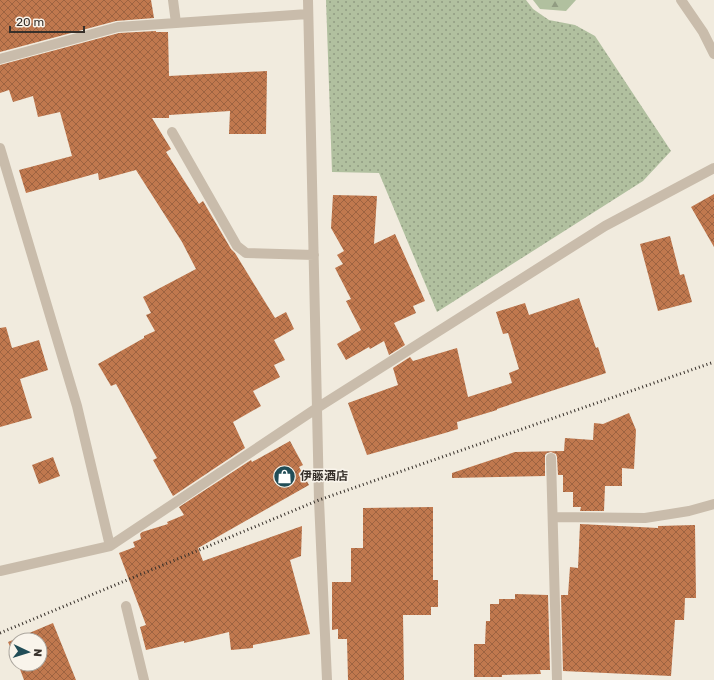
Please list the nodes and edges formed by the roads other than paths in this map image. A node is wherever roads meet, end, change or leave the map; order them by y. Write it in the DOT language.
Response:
graph roads {
  1 [pos="173,0"];
  2 [pos="308,0"];
  3 [pos="680,0"];
  4 [pos="308,14"];
  5 [pos="176,23"];
  6 [pos="714,54"];
  7 [pos="0,59"];
  8 [pos="172,132"];
  9 [pos="0,148"];
  10 [pos="714,168"];
  11 [pos="314,255"];
  12 [pos="317,408"];
  13 [pos="552,458"];
  14 [pos="714,504"];
  15 [pos="553,517"];
  16 [pos="110,546"];
  17 [pos="0,571"];
  18 [pos="126,606"];
  19 [pos="144,680"];
  20 [pos="327,680"];
  21 [pos="557,680"];
  1 -- 5 [label="street"];
  2 -- 4 [label="street"];
  3 -- 6 [label="street"];
  4 -- 5 [label="street"];
  4 -- 11 [label="street"];
  5 -- 7 [label="street"];
  8 -- 11 [label="street"];
  9 -- 16 [label="street"];
  10 -- 12 [label="street"];
  11 -- 12 [label="street"];
  12 -- 16 [label="street"];
  12 -- 20 [label="street"];
  13 -- 15 [label="street"];
  14 -- 15 [label="street"];
  15 -- 21 [label="street"];
  16 -- 17 [label="street"];
  18 -- 19 [label="street"];
}
